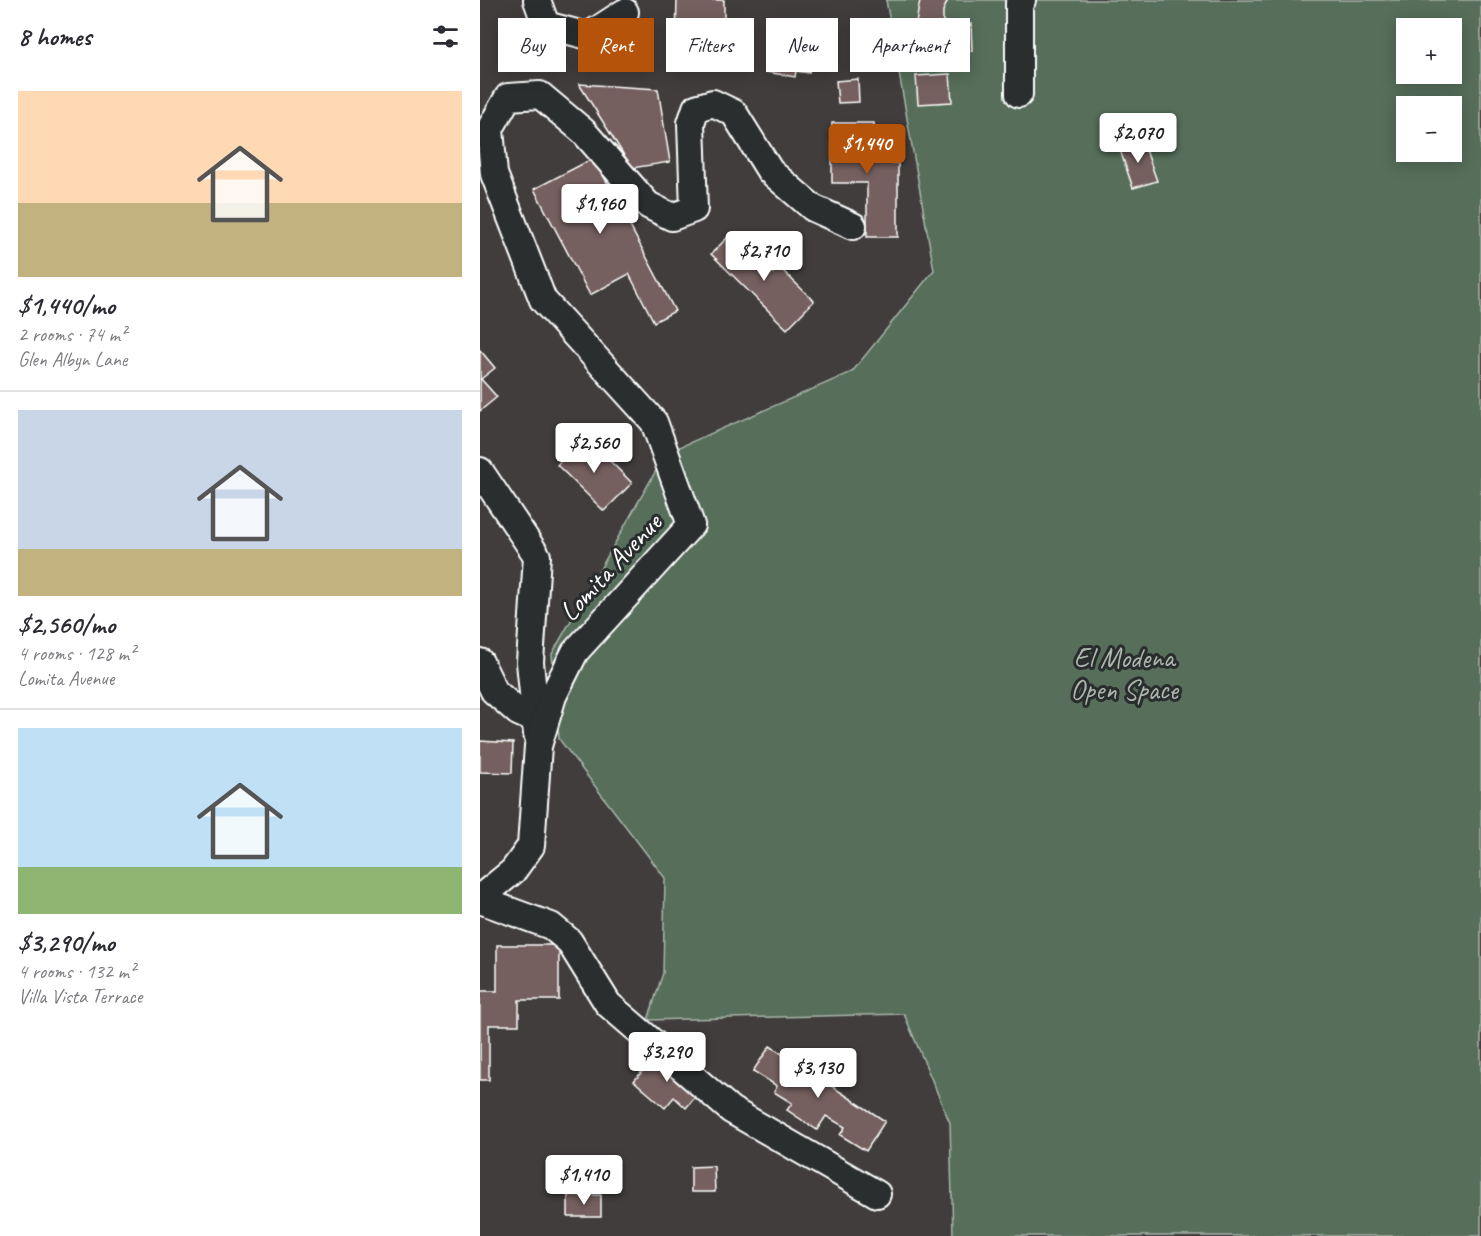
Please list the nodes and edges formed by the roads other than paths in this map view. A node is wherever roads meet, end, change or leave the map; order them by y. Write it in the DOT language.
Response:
graph roads {
  1 [pos="537,0"];
  2 [pos="1022,0"];
  3 [pos="625,12"];
  4 [pos="1019,94"];
  5 [pos="853,226"];
  6 [pos="480,471"];
  7 [pos="480,662"];
  8 [pos="536,720"];
  9 [pos="538,746"];
  10 [pos="480,899"];
  11 [pos="877,1194"];
  1 -- 3 [label="street"];
  2 -- 4 [label="street"];
  5 -- 9 [label="street, Lomita Avenue"];
  6 -- 8 [label="street"];
  7 -- 8 [label="street"];
  8 -- 9 [label="street"];
  9 -- 10 [label="street, Lomita Avenue"];
  10 -- 11 [label="street"];
}
